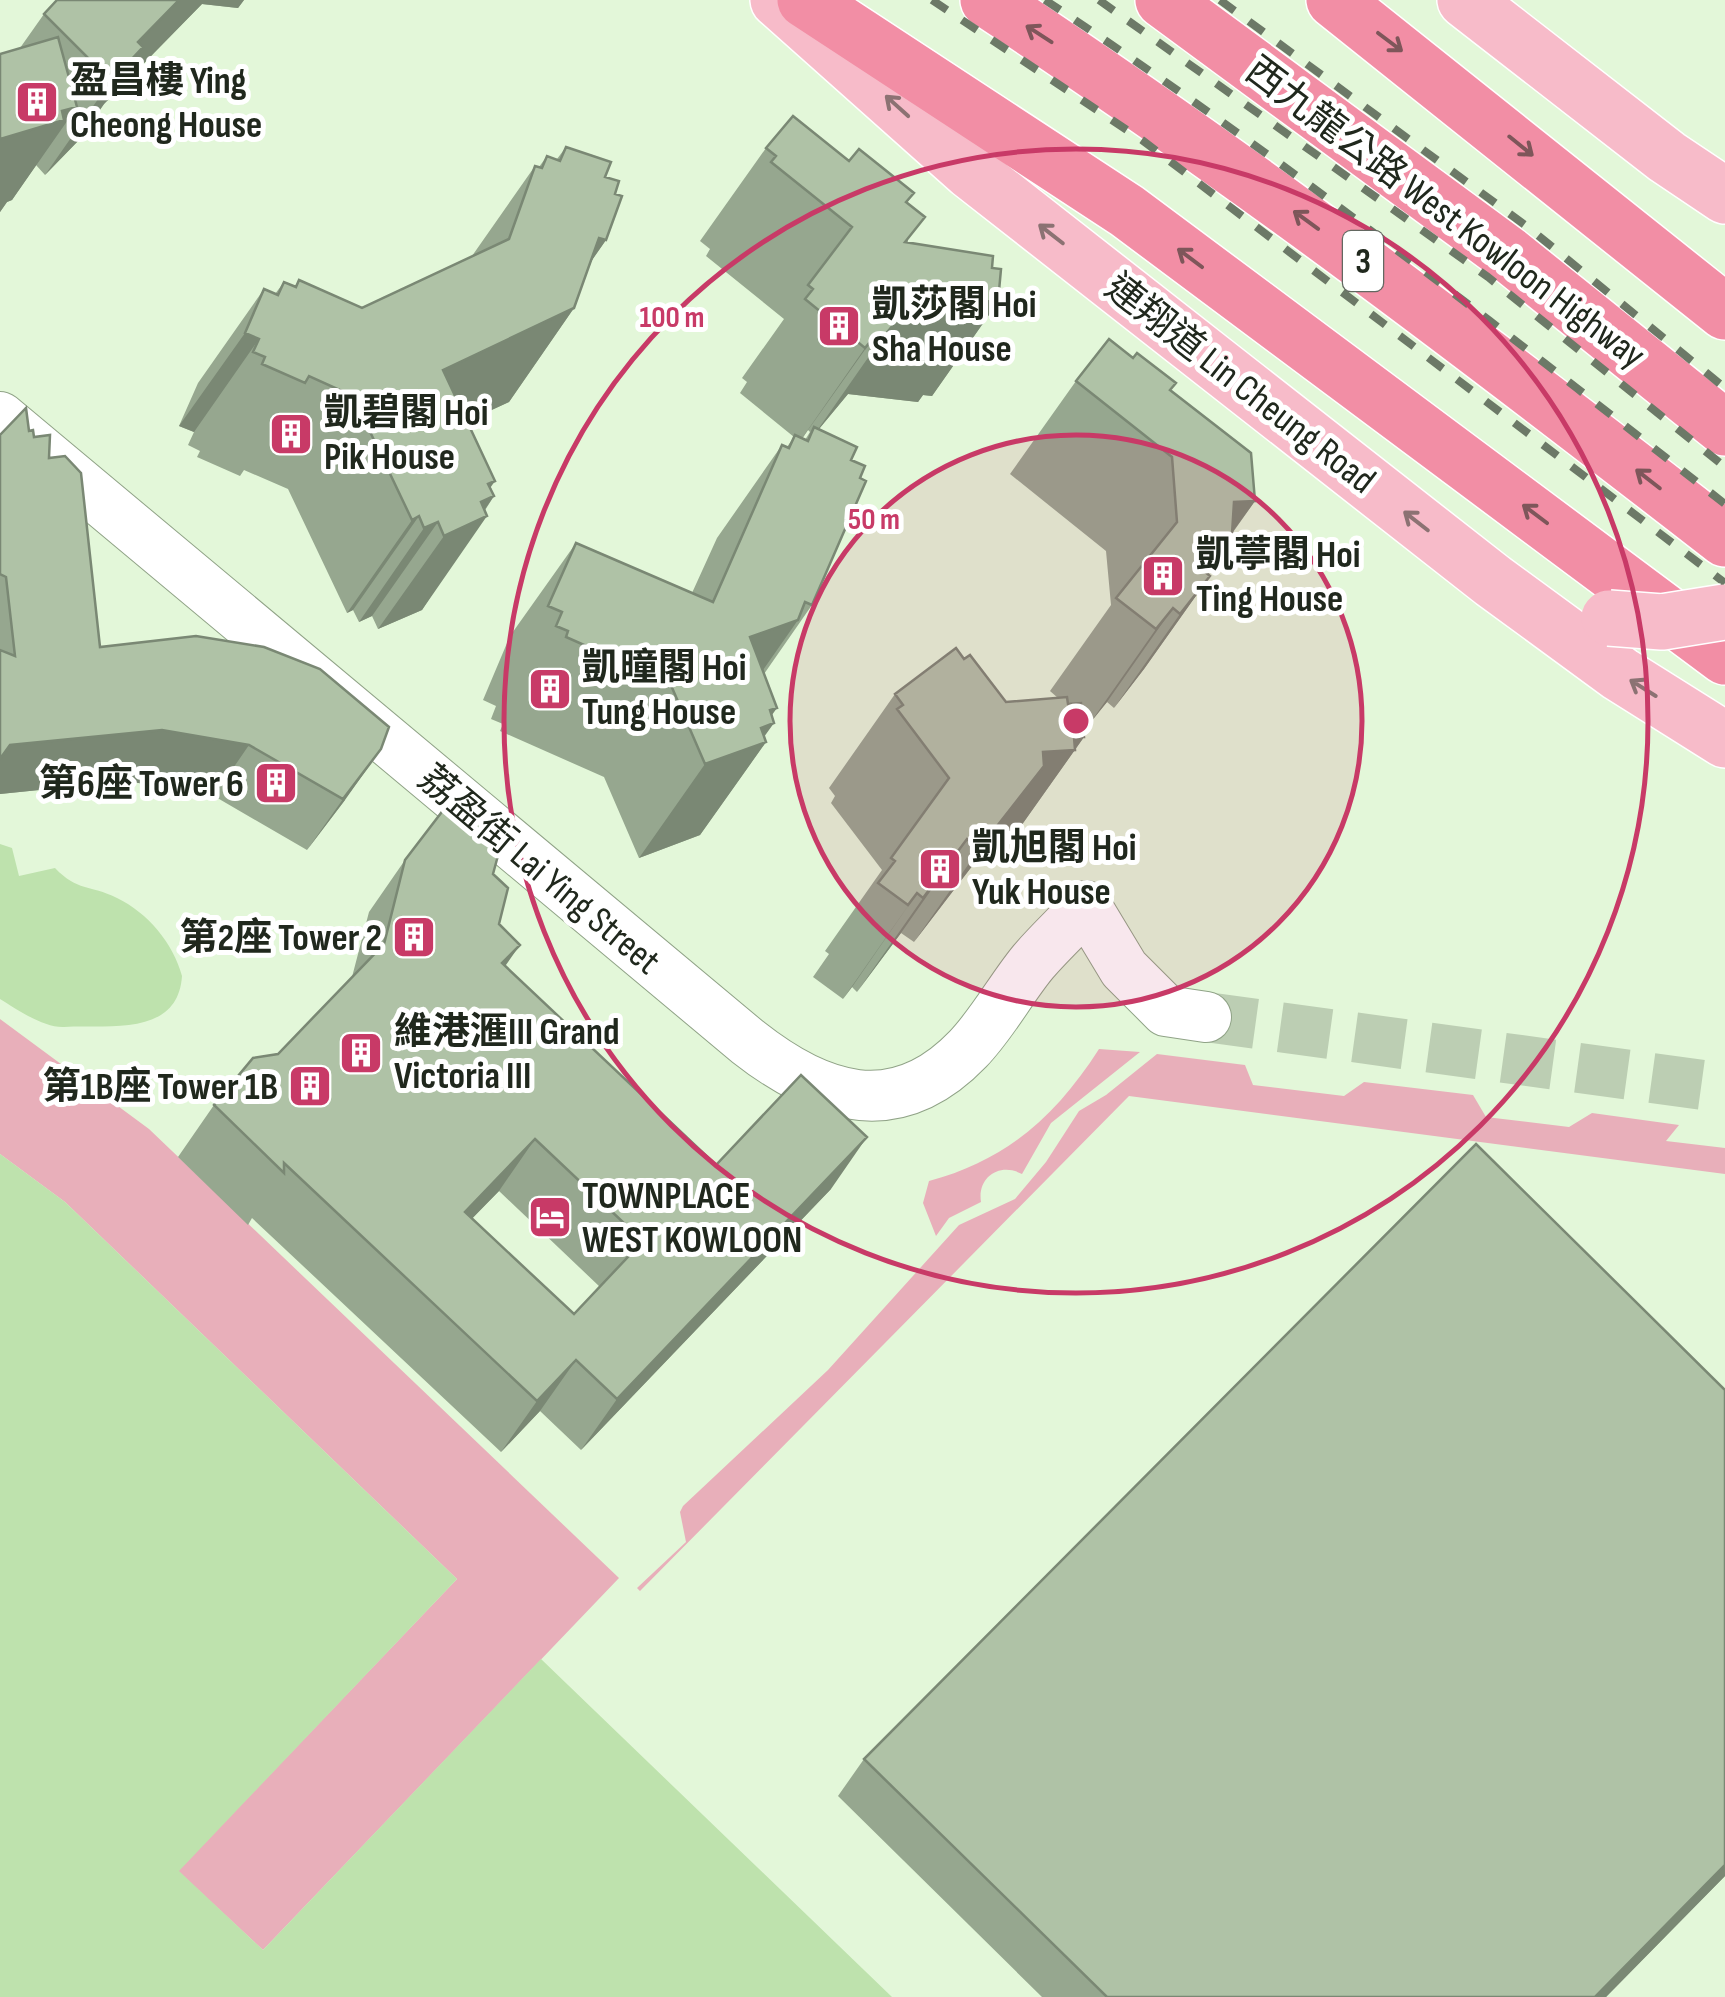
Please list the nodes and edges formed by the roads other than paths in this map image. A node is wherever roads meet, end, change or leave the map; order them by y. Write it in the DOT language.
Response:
graph roads {
  1 [pos="778,0"];
  2 [pos="805,0"];
  3 [pos="988,0"];
  4 [pos="1163,0"];
  5 [pos="1334,0"];
  6 [pos="1465,0"];
  7 [pos="1725,196"];
  8 [pos="1725,312"];
  9 [pos="0,417"];
  10 [pos="1725,428"];
  11 [pos="1725,539"];
  12 [pos="1493,581"];
  13 [pos="1725,612"];
  14 [pos="1725,657"];
  15 [pos="1725,740"];
  16 [pos="1206,1017"];
  12 -- 1 [label="main road, 連翔道 Lin Cheung Road, one-way"];
  14 -- 2 [label="highway, 連翔道 Lin Cheung Road, one-way"];
  11 -- 3 [label="highway, 3, one-way"];
  4 -- 10 [label="highway, 西九龍公路 West Kowloon Highway"];
  5 -- 8 [label="highway, one-way"];
  6 -- 7 [label="main road"];
  9 -- 16 [label="street, 荔盈街 Lai Ying Street"];
  12 -- 13 [label="main road, bridge"];
  15 -- 12 [label="main road, 連翔道 Lin Cheung Road, one-way"];
}
